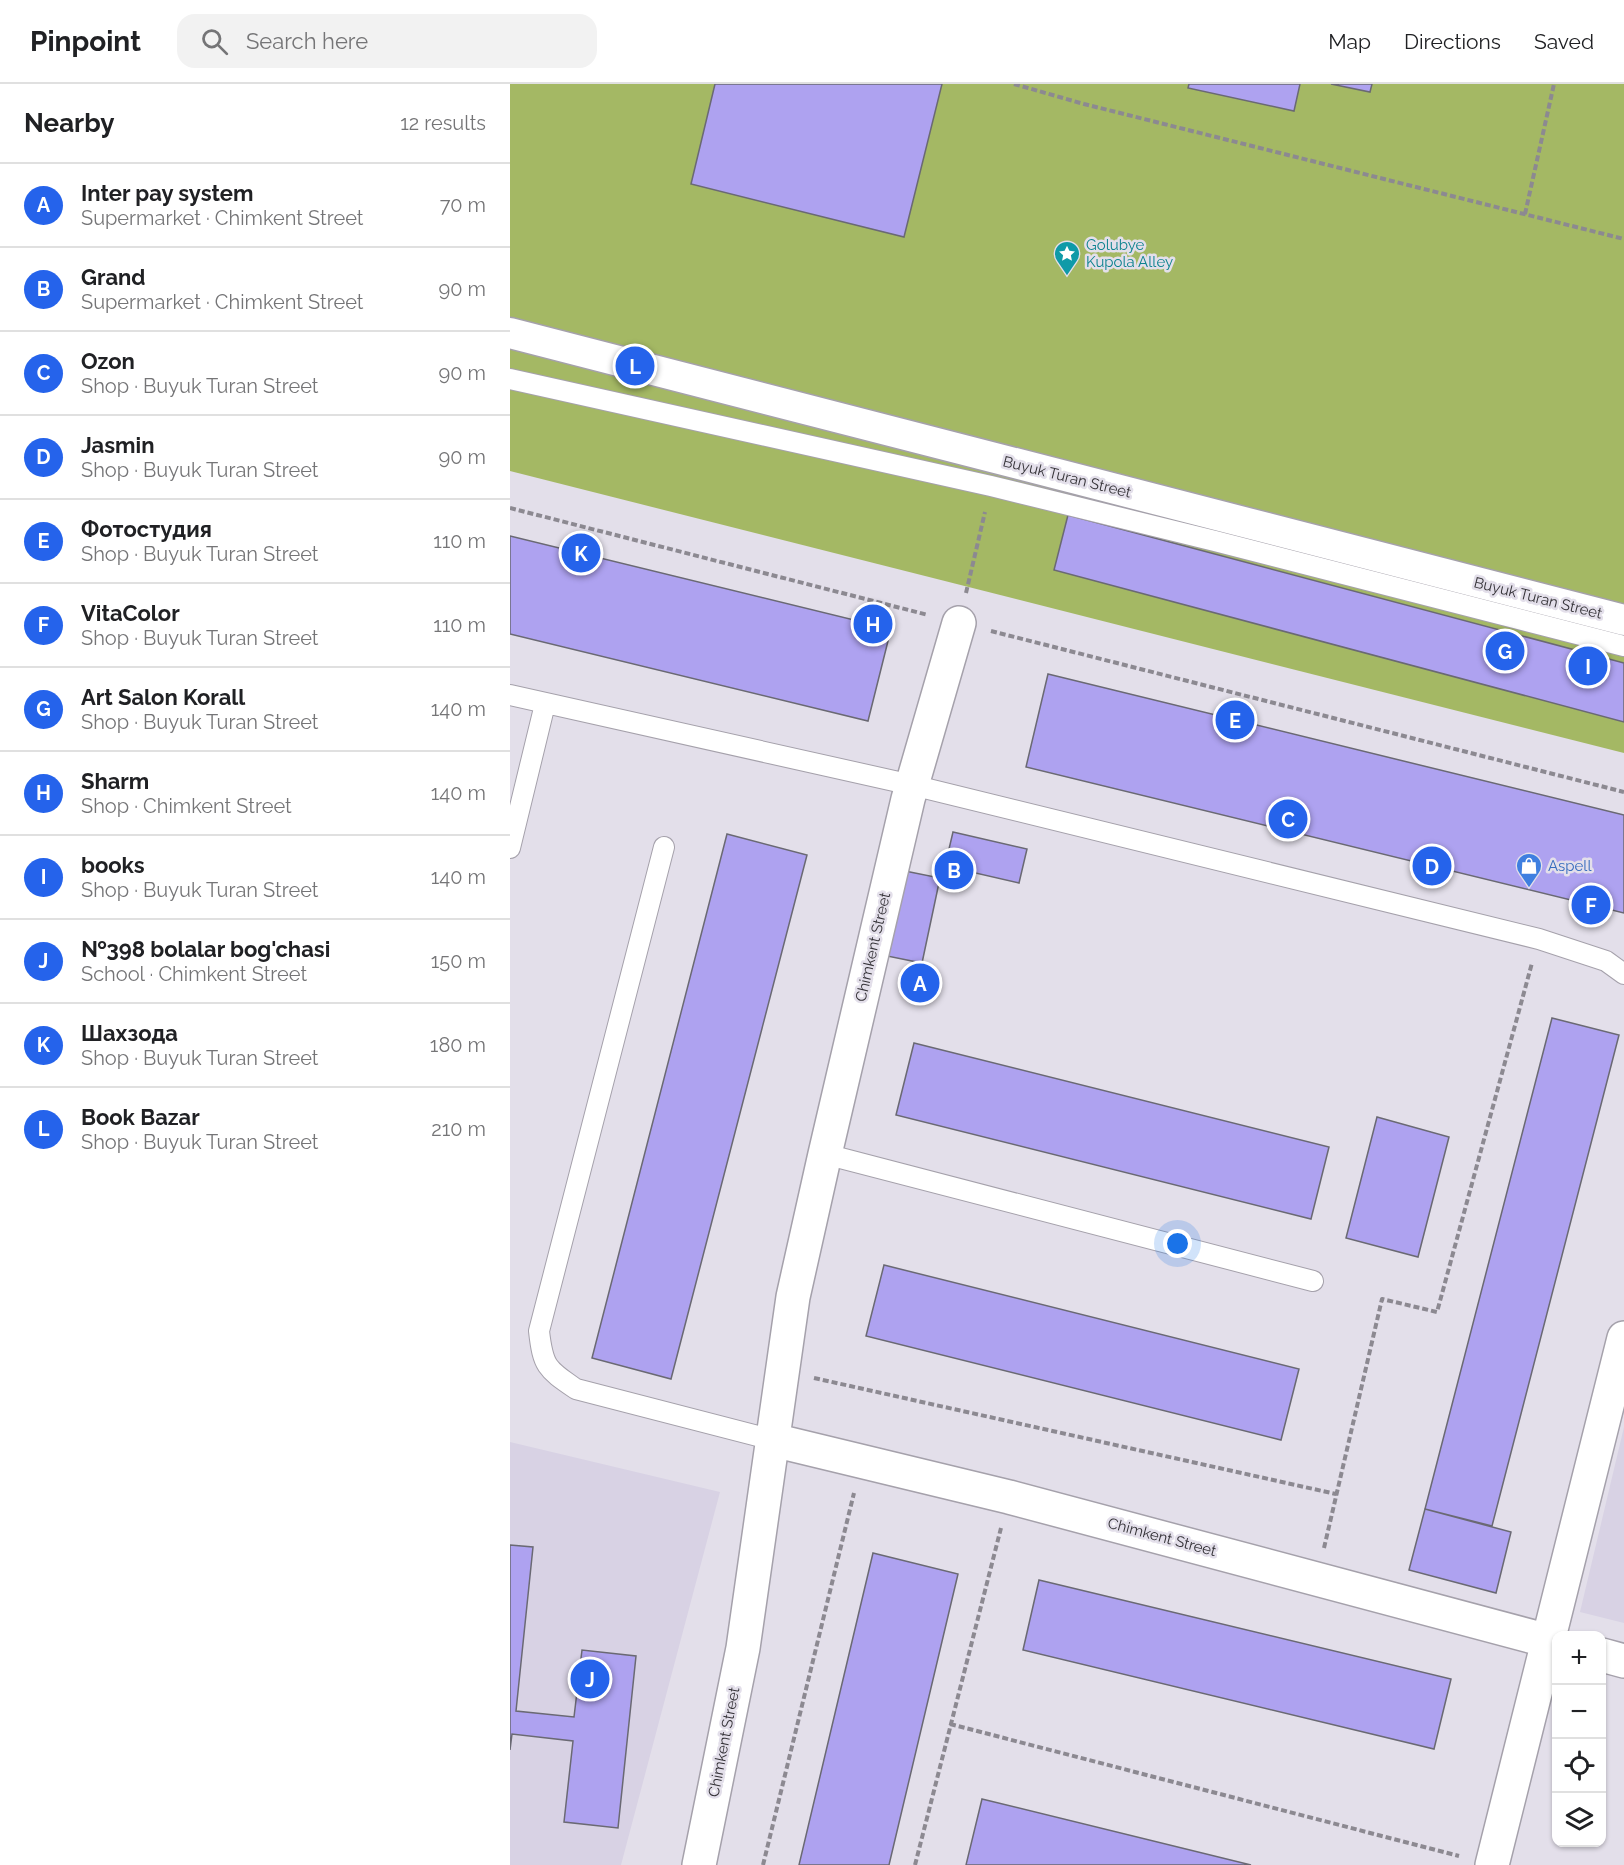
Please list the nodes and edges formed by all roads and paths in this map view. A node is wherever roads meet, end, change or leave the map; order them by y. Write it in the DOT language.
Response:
graph roads {
  1 [pos="1014,84"];
  2 [pos="1554,84"];
  3 [pos="1525,214"];
  4 [pos="1624,239"];
  5 [pos="510,333"];
  6 [pos="510,379"];
  7 [pos="991,486"];
  8 [pos="510,508"];
  9 [pos="1624,620"];
  10 [pos="959,622"];
  11 [pos="1624,646"];
  12 [pos="510,695"];
  13 [pos="545,704"];
  14 [pos="912,785"];
  15 [pos="1624,792"];
  16 [pos="664,847"];
  17 [pos="510,848"];
  18 [pos="1539,939"];
  19 [pos="1624,974"];
  20 [pos="825,1154"];
  21 [pos="1313,1281"];
  22 [pos="1624,1338"];
  23 [pos="804,1376"];
  24 [pos="773,1440"];
  25 [pos="862,1461"];
  26 [pos="1336,1494"];
  27 [pos="1009,1497"];
  28 [pos="1317,1578"];
  29 [pos="1555,1631"];
  30 [pos="1552,1642"];
  31 [pos="1606,1656"];
  32 [pos="1624,1661"];
  33 [pos="950,1724"];
  34 [pos="1492,1864"];
  35 [pos="699,1865"];
  36 [pos="763,1865"];
  37 [pos="915,1865"];
  1 -- 3 [label="path"];
  2 -- 3 [label="path"];
  3 -- 4 [label="path"];
  5 -- 9 [label="street, Buyuk Turan Street"];
  6 -- 7 [label="lane"];
  7 -- 10 [label="path"];
  7 -- 11 [label="lane"];
  8 -- 10 [label="path"];
  10 -- 14 [label="street, Chimkent Street"];
  10 -- 15 [label="path"];
  12 -- 13 [label="lane"];
  13 -- 14 [label="lane"];
  13 -- 17 [label="lane"];
  14 -- 18 [label="lane"];
  14 -- 20 [label="street, Chimkent Street"];
  16 -- 24 [label="lane"];
  18 -- 19 [label="lane"];
  18 -- 26 [label="path"];
  20 -- 21 [label="lane"];
  20 -- 24 [label="street, Chimkent Street"];
  22 -- 29 [label="street"];
  23 -- 26 [label="path"];
  24 -- 25 [label="street, Chimkent Street"];
  24 -- 35 [label="street, Chimkent Street"];
  25 -- 27 [label="street, Chimkent Street"];
  25 -- 36 [label="path"];
  26 -- 28 [label="path"];
  27 -- 28 [label="street, Chimkent Street"];
  27 -- 33 [label="path"];
  28 -- 30 [label="street, Chimkent Street"];
  30 -- 34 [label="street"];
  31 -- 32 [label="street"];
  33 -- 34 [label="path"];
  33 -- 37 [label="path"];
}
